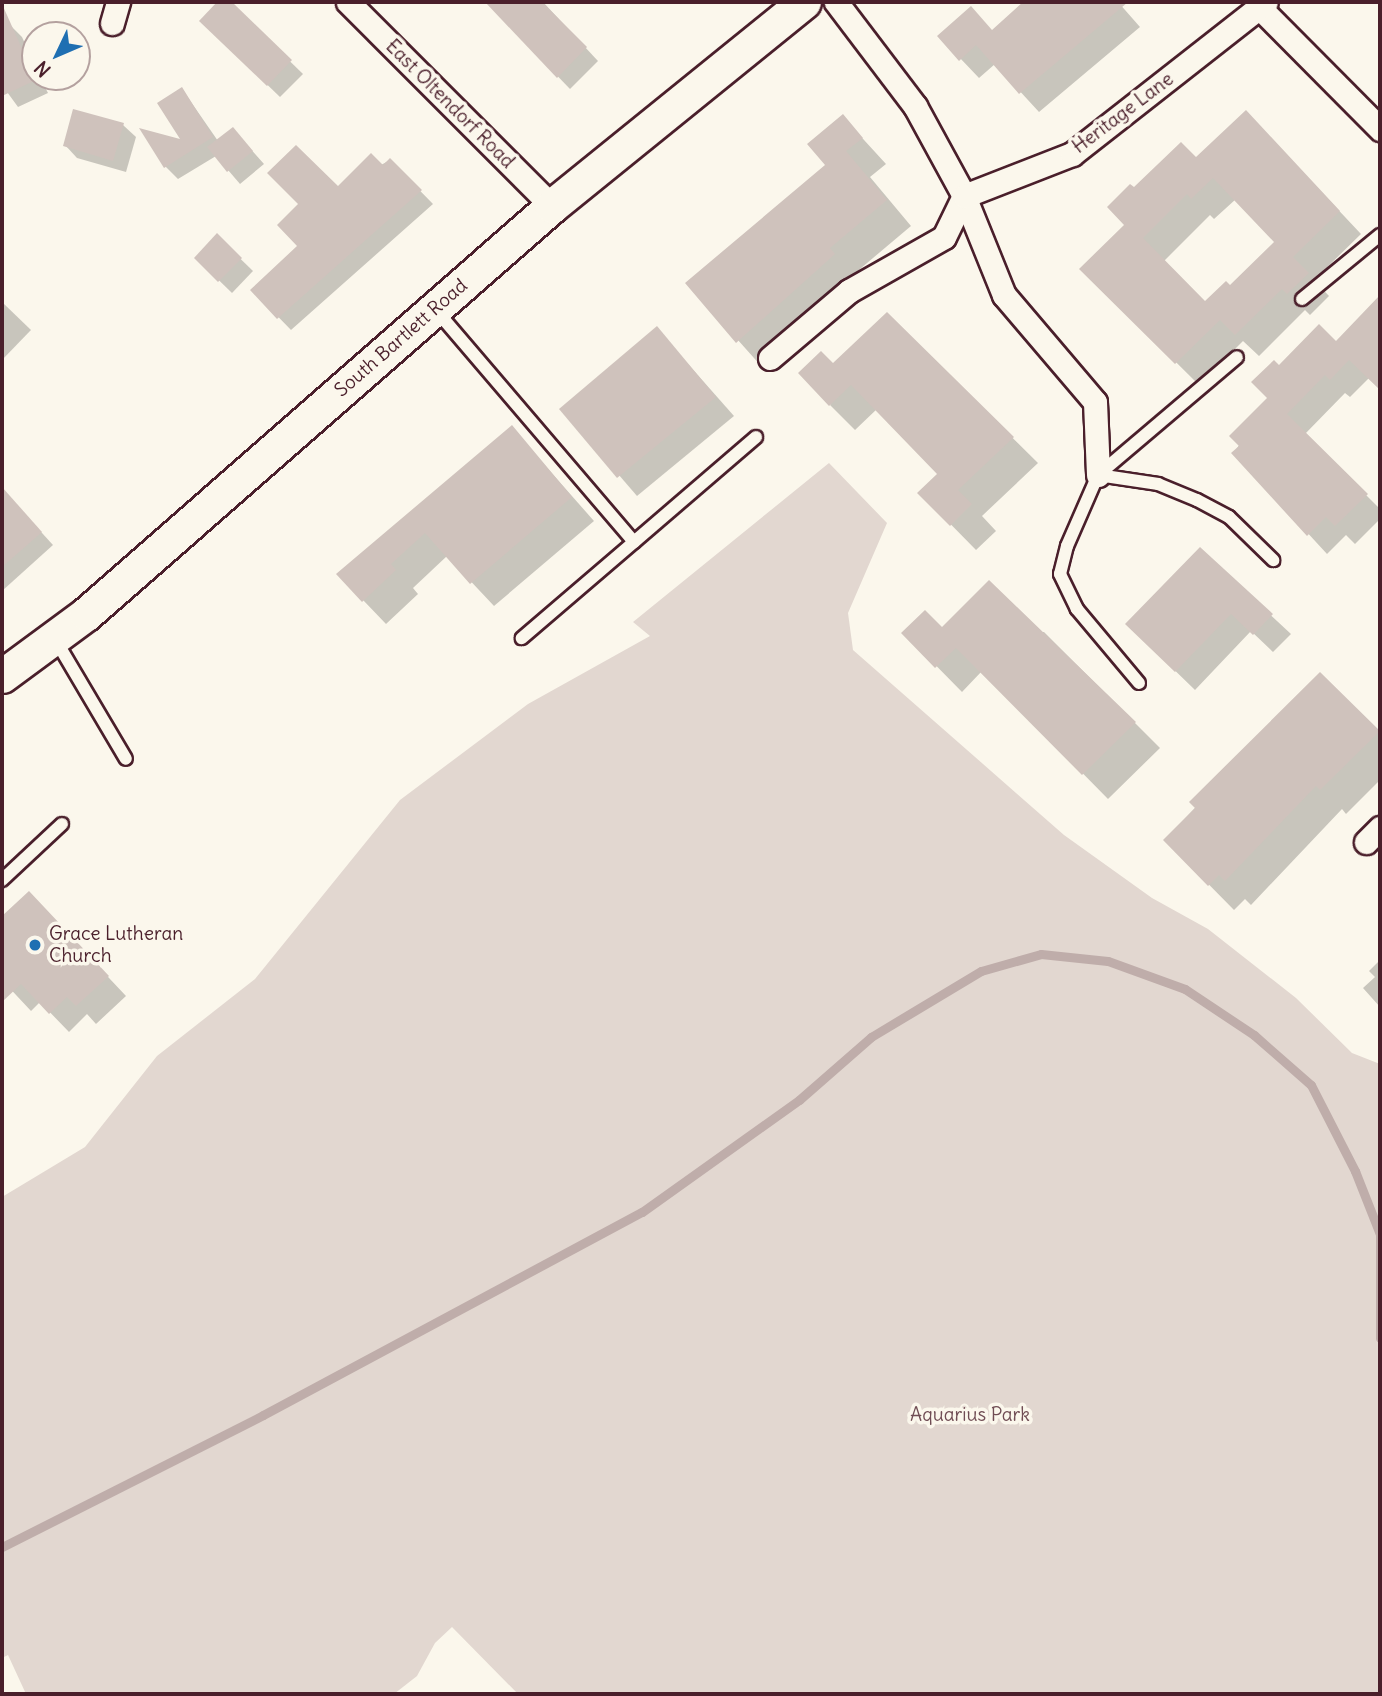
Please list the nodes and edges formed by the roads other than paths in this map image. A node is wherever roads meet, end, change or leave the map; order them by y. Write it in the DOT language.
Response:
graph roads {
  1 [pos="348,2"];
  2 [pos="804,2"];
  3 [pos="836,2"];
  4 [pos="1263,5"];
  5 [pos="1380,129"];
  6 [pos="964,196"];
  7 [pos="552,206"];
  8 [pos="1380,234"];
  9 [pos="1302,299"];
  10 [pos="435,309"];
  11 [pos="1237,357"];
  12 [pos="770,358"];
  13 [pos="755,437"];
  14 [pos="1098,475"];
  15 [pos="634,542"];
  16 [pos="1273,559"];
  17 [pos="54,637"];
  18 [pos="522,638"];
  19 [pos="2,676"];
  20 [pos="1139,683"];
  21 [pos="125,759"];
  22 [pos="62,824"];
  23 [pos="2,880"];
  1 -- 7 [label="street, East Oltendorf Road"];
  2 -- 7 [label="main road, South Bartlett Road"];
  3 -- 6 [label="street"];
  4 -- 5 [label="street"];
  4 -- 6 [label="street, Heritage Lane"];
  6 -- 12 [label="street"];
  6 -- 14 [label="street"];
  7 -- 10 [label="main road, South Bartlett Road"];
  8 -- 9 [label="lane"];
  10 -- 15 [label="lane"];
  10 -- 17 [label="main road, South Bartlett Road"];
  11 -- 14 [label="lane"];
  13 -- 15 [label="lane"];
  14 -- 16 [label="lane"];
  14 -- 20 [label="lane"];
  15 -- 18 [label="lane"];
  17 -- 19 [label="main road, South Bartlett Road"];
  17 -- 21 [label="lane"];
  22 -- 23 [label="lane"];
}
